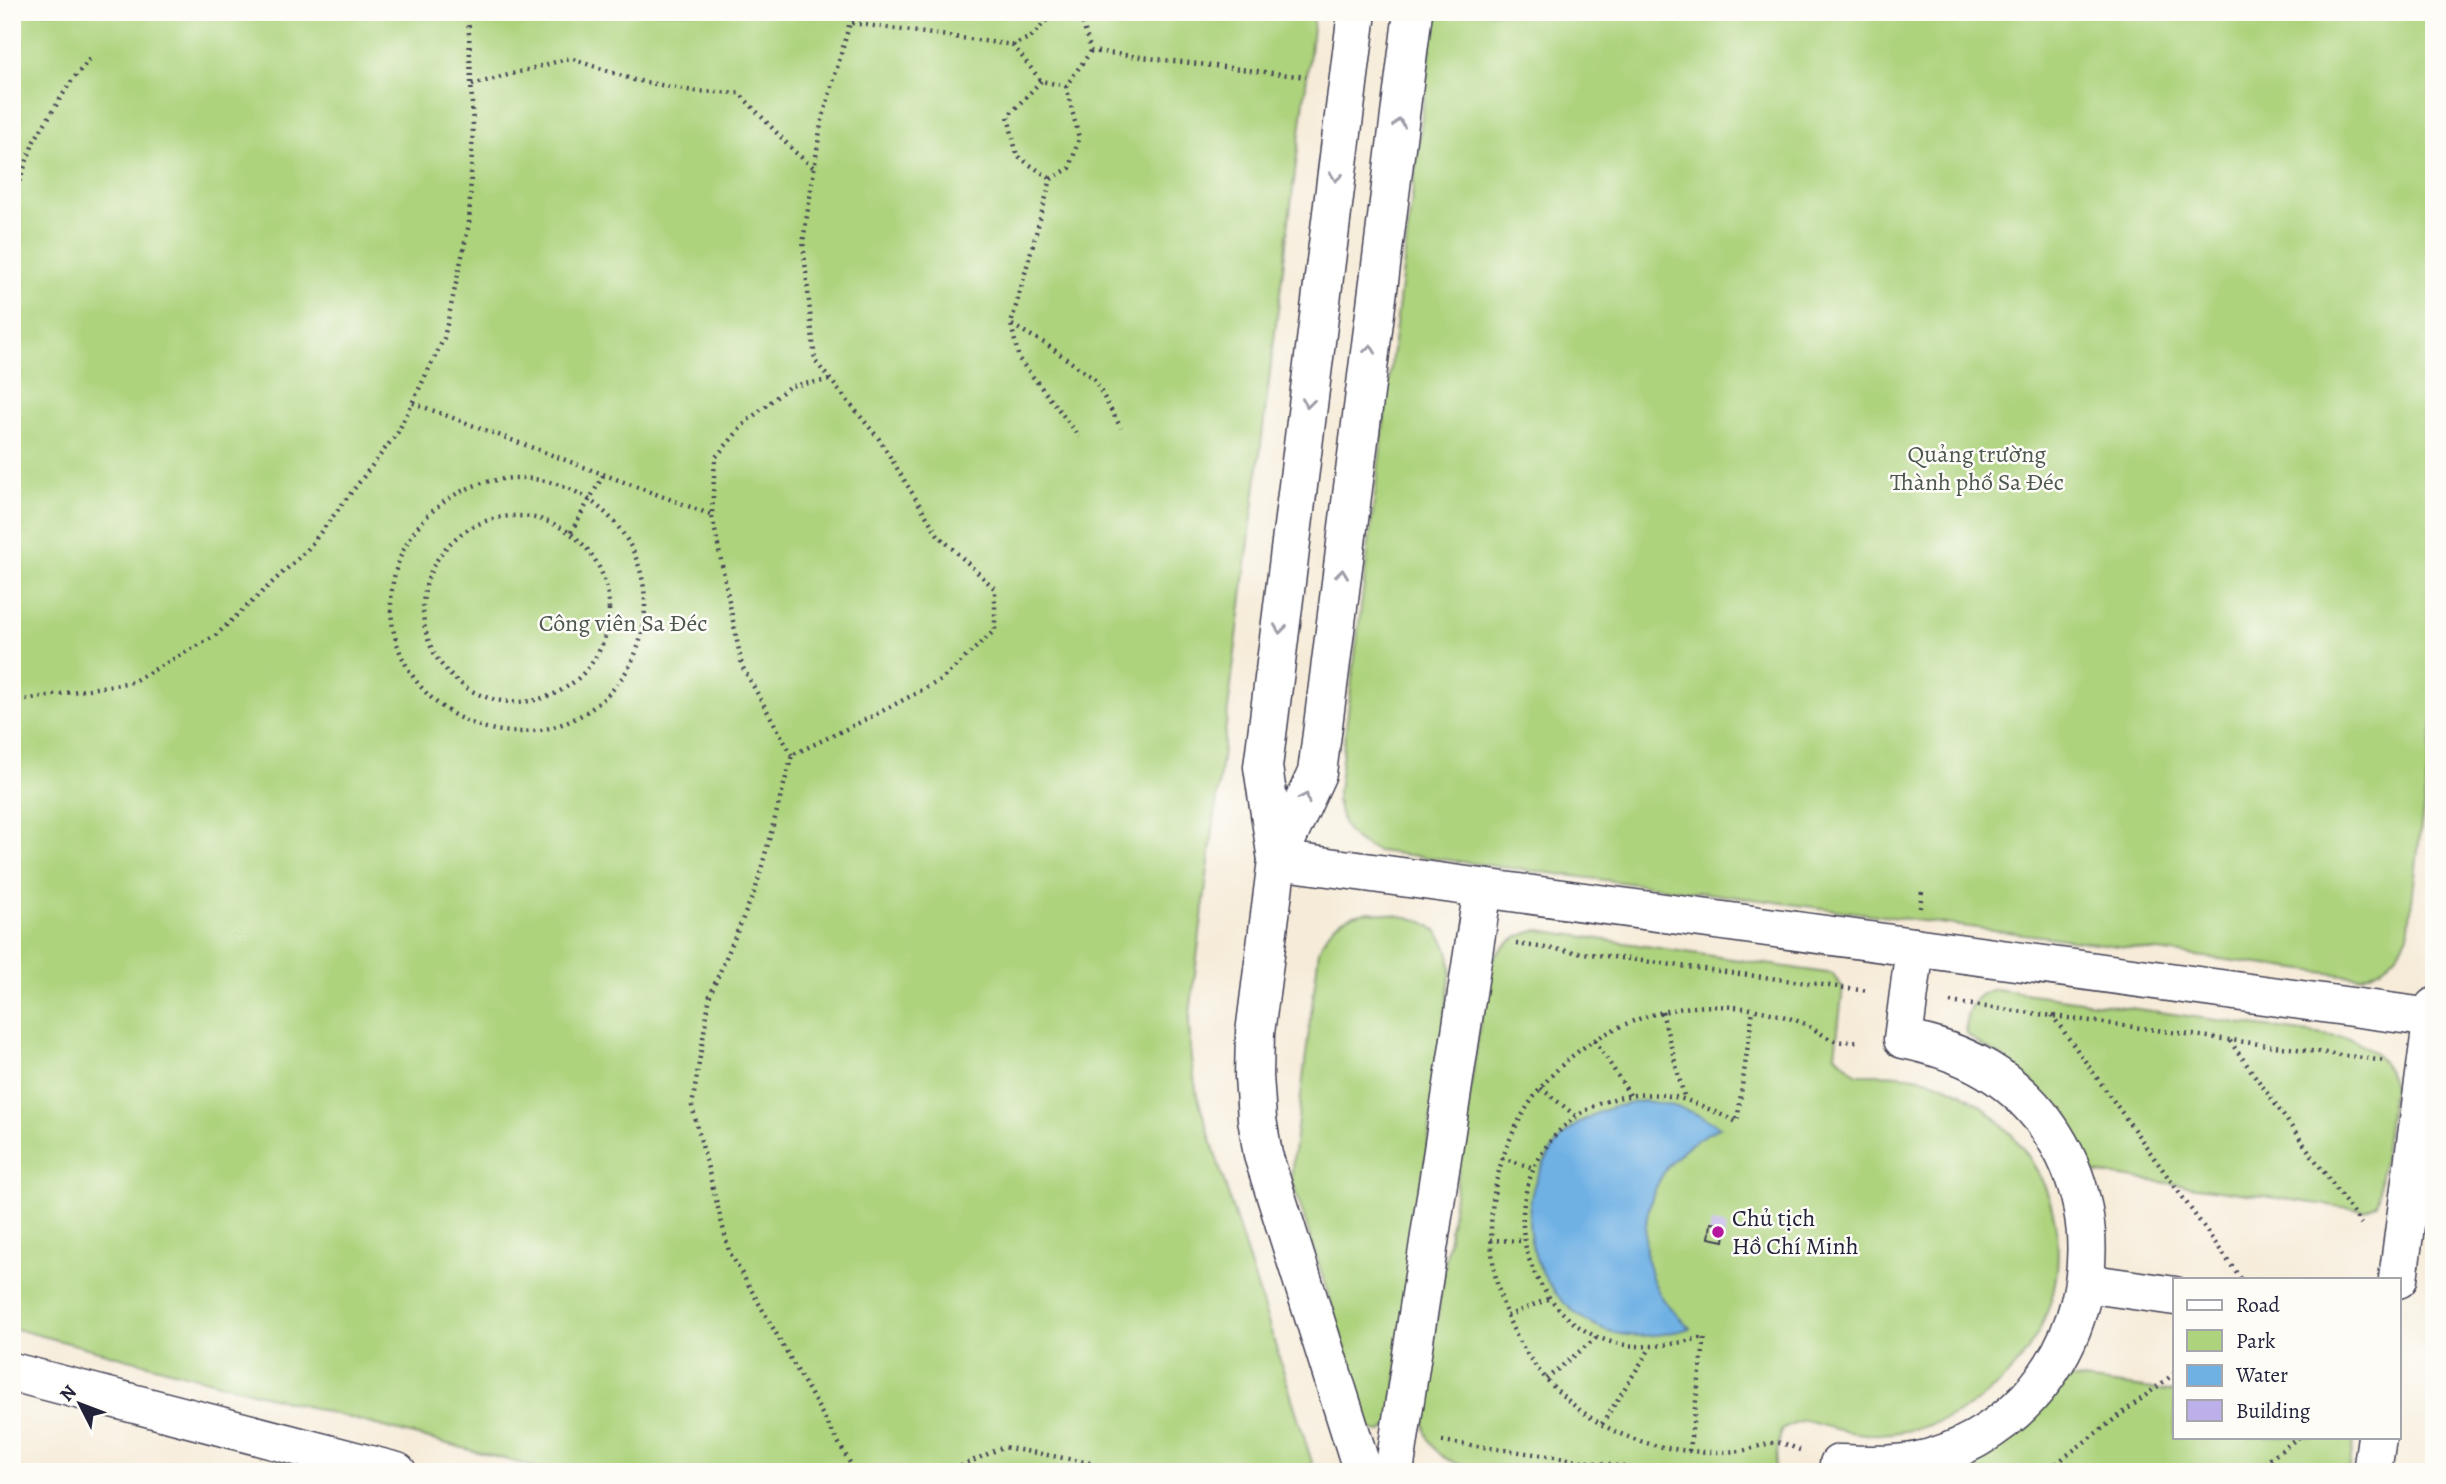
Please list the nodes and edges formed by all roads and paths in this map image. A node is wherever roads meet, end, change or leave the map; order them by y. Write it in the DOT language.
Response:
graph roads {
  1 [pos="468,12"];
  2 [pos="853,12"];
  3 [pos="1054,12"];
  4 [pos="1060,12"];
  5 [pos="1357,12"];
  6 [pos="1413,12"];
  7 [pos="851,23"];
  8 [pos="1013,45"];
  9 [pos="1091,51"];
  10 [pos="91,57"];
  11 [pos="1041,81"];
  12 [pos="1348,82"];
  13 [pos="472,85"];
  14 [pos="1066,86"];
  15 [pos="814,168"];
  16 [pos="1051,179"];
  17 [pos="12,201"];
  18 [pos="1011,324"];
  19 [pos="831,380"];
  20 [pos="413,403"];
  21 [pos="1121,428"];
  22 [pos="1080,437"];
  23 [pos="604,474"];
  24 [pos="589,500"];
  25 [pos="712,515"];
  26 [pos="571,532"];
  27 [pos="12,702"];
  28 [pos="792,755"];
  29 [pos="1277,860"];
  30 [pos="1483,888"];
  31 [pos="1915,947"];
  32 [pos="1753,1009"];
  33 [pos="1662,1012"];
  34 [pos="2433,1012"];
  35 [pos="2052,1016"];
  36 [pos="1903,1039"];
  37 [pos="1595,1040"];
  38 [pos="2229,1040"];
  39 [pos="1541,1088"];
  40 [pos="1630,1096"];
  41 [pos="1685,1100"];
  42 [pos="2427,1112"];
  43 [pos="1577,1117"];
  44 [pos="1502,1158"];
  45 [pos="1534,1168"];
  46 [pos="1490,1240"];
  47 [pos="1524,1241"];
  48 [pos="2240,1278"];
  49 [pos="2398,1278"];
  50 [pos="2085,1283"];
  51 [pos="2173,1296"];
  52 [pos="1548,1298"];
  53 [pos="1507,1316"];
  54 [pos="1597,1337"];
  55 [pos="1651,1347"];
  56 [pos="12,1371"];
  57 [pos="2173,1375"];
  58 [pos="1546,1379"];
  59 [pos="1602,1424"];
  60 [pos="1400,1434"];
  61 [pos="2298,1438"];
  62 [pos="2377,1438"];
  63 [pos="1689,1451"];
  64 [pos="1838,1468"];
  65 [pos="397,1472"];
  66 [pos="859,1472"];
  67 [pos="948,1472"];
  68 [pos="1102,1472"];
  69 [pos="1363,1472"];
  70 [pos="1395,1472"];
  71 [pos="1660,1472"];
  72 [pos="2045,1472"];
  73 [pos="2253,1472"];
  74 [pos="2372,1472"];
  1 -- 13 [label="path"];
  2 -- 7 [label="path"];
  3 -- 8 [label="path"];
  4 -- 9 [label="path"];
  5 -- 12 [label="street"];
  29 -- 6 [label="street, one-way"];
  7 -- 8 [label="path"];
  7 -- 15 [label="path"];
  8 -- 11 [label="path"];
  9 -- 12 [label="path"];
  9 -- 14 [label="path"];
  10 -- 17 [label="path"];
  11 -- 14 [label="path"];
  11 -- 16 [label="path"];
  12 -- 29 [label="street, one-way"];
  13 -- 15 [label="path"];
  13 -- 20 [label="path"];
  14 -- 16 [label="path"];
  15 -- 19 [label="path"];
  16 -- 18 [label="path"];
  18 -- 21 [label="path"];
  18 -- 22 [label="path"];
  19 -- 25 [label="path"];
  19 -- 28 [label="path"];
  20 -- 23 [label="path"];
  20 -- 27 [label="path"];
  23 -- 24 [label="path"];
  23 -- 25 [label="path"];
  24 -- 24 [label="path"];
  24 -- 26 [label="path"];
  25 -- 28 [label="path"];
  26 -- 26 [label="path"];
  28 -- 66 [label="path"];
  29 -- 30 [label="street"];
  29 -- 69 [label="street"];
  30 -- 31 [label="street"];
  30 -- 60 [label="street"];
  31 -- 34 [label="street"];
  31 -- 36 [label="street"];
  32 -- 33 [label="path"];
  32 -- 36 [label="path"];
  32 -- 41 [label="path"];
  33 -- 37 [label="path"];
  33 -- 41 [label="path"];
  34 -- 42 [label="street"];
  35 -- 48 [label="path"];
  36 -- 50 [label="street"];
  37 -- 39 [label="path"];
  37 -- 40 [label="path"];
  38 -- 49 [label="path"];
  39 -- 43 [label="path"];
  39 -- 44 [label="path"];
  40 -- 41 [label="path"];
  40 -- 43 [label="path"];
  42 -- 49 [label="street"];
  43 -- 45 [label="path"];
  44 -- 45 [label="path"];
  44 -- 46 [label="path"];
  45 -- 47 [label="path"];
  46 -- 47 [label="path"];
  46 -- 53 [label="path"];
  47 -- 52 [label="path"];
  50 -- 51 [label="street"];
  50 -- 64 [label="street"];
  52 -- 53 [label="path"];
  52 -- 54 [label="path"];
  53 -- 58 [label="path"];
  54 -- 55 [label="path"];
  54 -- 58 [label="path"];
  55 -- 59 [label="path"];
  55 -- 63 [label="path"];
  56 -- 65 [label="street"];
  57 -- 72 [label="path"];
  58 -- 59 [label="path"];
  59 -- 63 [label="path"];
  60 -- 70 [label="street"];
  60 -- 71 [label="path"];
  61 -- 73 [label="path"];
  62 -- 74 [label="street"];
  63 -- 64 [label="path"];
  67 -- 68 [label="path"];
}
